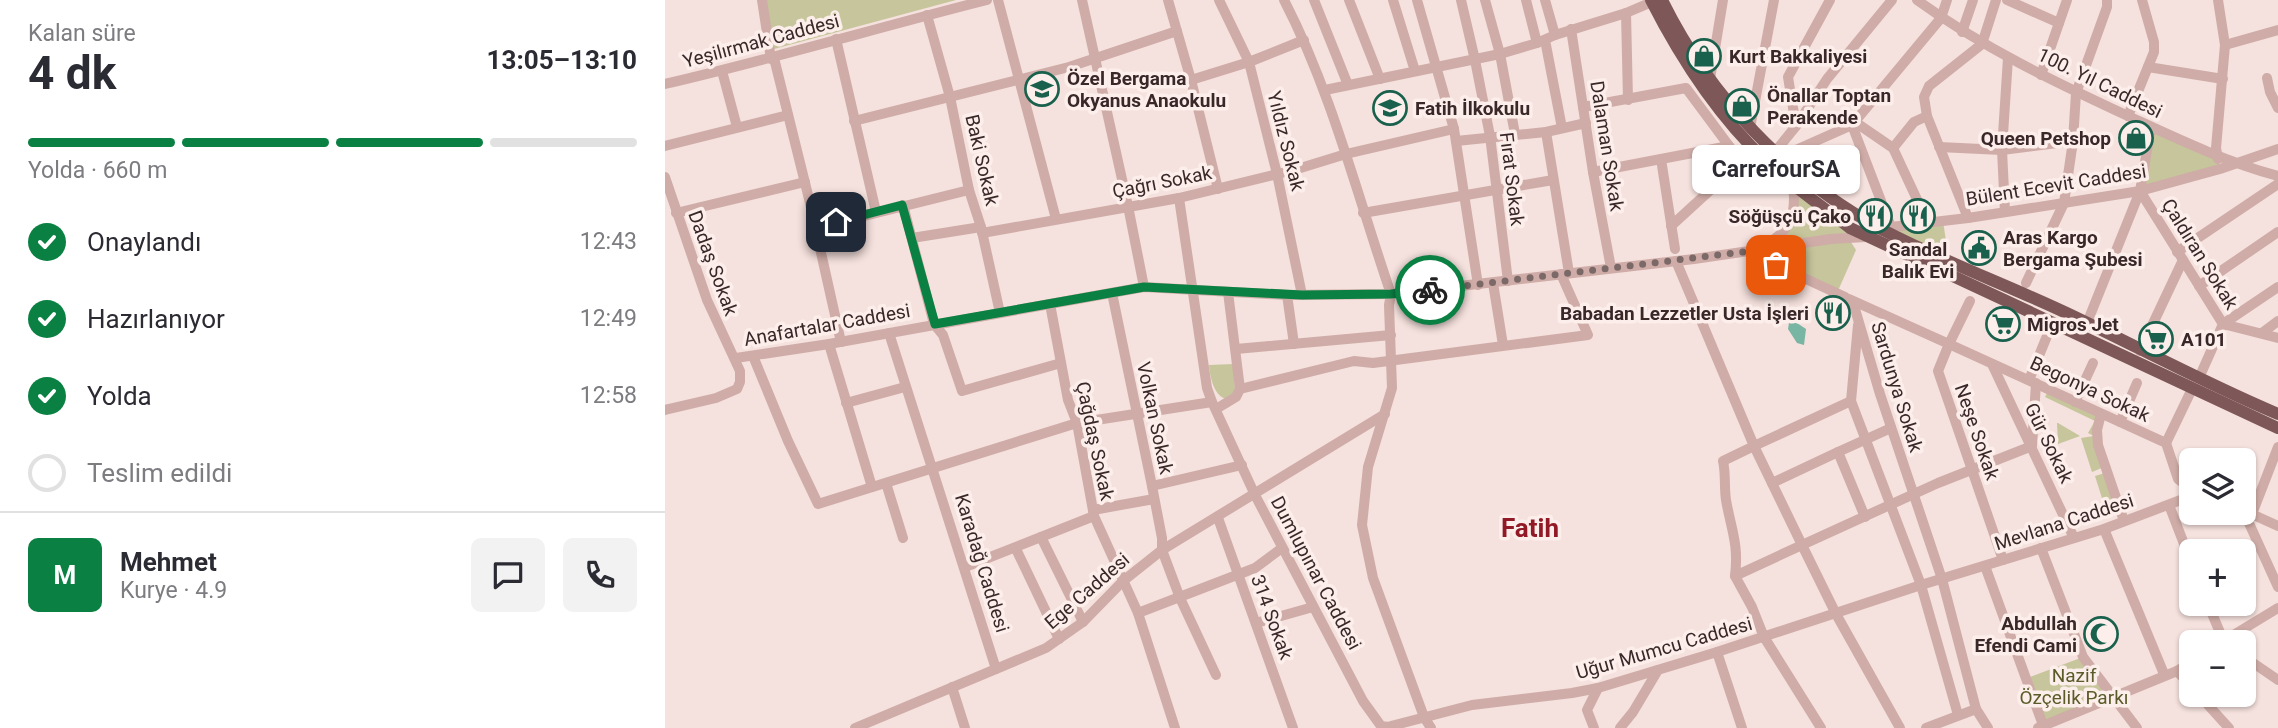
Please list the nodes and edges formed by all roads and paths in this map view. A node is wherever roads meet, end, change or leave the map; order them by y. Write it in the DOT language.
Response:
graph roads {
  1 [pos="762,0"];
  2 [pos="987,0"];
  3 [pos="998,0"];
  4 [pos="1082,0"];
  5 [pos="1168,0"];
  6 [pos="1219,0"];
  7 [pos="1284,0"];
  8 [pos="1314,0"];
  9 [pos="1349,0"];
  10 [pos="1393,0"];
  11 [pos="1417,0"];
  12 [pos="1461,0"];
  13 [pos="1485,0"];
  14 [pos="1526,0"];
  15 [pos="1545,0"];
  16 [pos="1723,0"];
  17 [pos="1774,0"];
  18 [pos="1830,0"];
  19 [pos="1892,0"];
  20 [pos="1917,0"];
  21 [pos="1947,0"];
  22 [pos="1973,0"];
  23 [pos="1996,0"];
  24 [pos="2007,0"];
  25 [pos="2067,0"];
  26 [pos="2107,0"];
  27 [pos="2142,0"];
  28 [pos="2218,0"];
  29 [pos="1655,1"];
  30 [pos="1626,13"];
  31 [pos="927,15"];
  32 [pos="1941,18"];
  33 [pos="2059,23"];
  34 [pos="1571,29"];
  35 [pos="2278,30"];
  36 [pos="1177,31"];
  37 [pos="1962,32"];
  38 [pos="836,39"];
  39 [pos="1546,39"];
  40 [pos="1304,40"];
  41 [pos="1983,44"];
  42 [pos="2225,45"];
  43 [pos="1500,54"];
  44 [pos="1096,58"];
  45 [pos="2008,58"];
  46 [pos="772,59"];
  47 [pos="1475,60"];
  48 [pos="1248,62"];
  49 [pos="1436,67"];
  50 [pos="2148,67"];
  51 [pos="722,71"];
  52 [pos="1415,71"];
  53 [pos="2041,75"];
  54 [pos="2267,78"];
  55 [pos="1380,79"];
  56 [pos="1710,79"];
  57 [pos="2223,79"];
  58 [pos="1191,80"];
  59 [pos="1019,81"];
  60 [pos="665,84"];
  61 [pos="1348,85"];
  62 [pos="1325,90"];
  63 [pos="2076,93"];
  64 [pos="950,97"];
  65 [pos="1628,100"];
  66 [pos="1583,107"];
  67 [pos="2278,108"];
  68 [pos="787,115"];
  69 [pos="1927,116"];
  70 [pos="2128,116"];
  71 [pos="854,121"];
  72 [pos="1586,123"];
  73 [pos="1854,124"];
  74 [pos="1796,126"];
  75 [pos="737,127"];
  76 [pos="2151,127"];
  77 [pos="1562,128"];
  78 [pos="1750,128"];
  79 [pos="1454,129"];
  80 [pos="1546,132"];
  81 [pos="1515,134"];
  82 [pos="1490,136"];
  83 [pos="1456,142"];
  84 [pos="2073,142"];
  85 [pos="665,146"];
  86 [pos="1729,146"];
  87 [pos="1939,147"];
  88 [pos="1893,148"];
  89 [pos="2278,149"];
  90 [pos="2002,150"];
  91 [pos="1346,154"];
  92 [pos="1777,155"];
  93 [pos="2217,155"];
  94 [pos="1661,159"];
  95 [pos="2233,164"];
  96 [pos="2220,169"];
  97 [pos="1593,172"];
  98 [pos="1277,174"];
  99 [pos="2278,176"];
  100 [pos="665,177"];
  101 [pos="1553,180"];
  102 [pos="805,182"];
  103 [pos="1793,184"];
  104 [pos="2278,184"];
  105 [pos="1217,189"];
  106 [pos="969,190"];
  107 [pos="1495,190"];
  108 [pos="2140,191"];
  109 [pos="1464,195"];
  110 [pos="1179,198"];
  111 [pos="2064,203"];
  112 [pos="902,205"];
  113 [pos="1128,206"];
  114 [pos="876,212"];
  115 [pos="2005,212"];
  116 [pos="676,213"];
  117 [pos="1363,213"];
  118 [pos="1968,218"];
  119 [pos="1056,219"];
  120 [pos="1869,221"];
  121 [pos="1928,223"];
  122 [pos="1671,226"];
  123 [pos="816,228"];
  124 [pos="1887,228"];
  125 [pos="981,230"];
  126 [pos="2278,232"];
  127 [pos="1859,234"];
  128 [pos="912,238"];
  129 [pos="1780,247"];
  130 [pos="1675,249"];
  131 [pos="1751,251"];
  132 [pos="2180,256"];
  133 [pos="1677,261"];
  134 [pos="1776,265"];
  135 [pos="1611,268"];
  136 [pos="1565,273"];
  137 [pos="1508,281"];
  138 [pos="1493,283"];
  139 [pos="2026,283"];
  140 [pos="1478,285"];
  141 [pos="2199,286"];
  142 [pos="1144,287"];
  143 [pos="2278,287"];
  144 [pos="1194,290"];
  145 [pos="1229,292"];
  146 [pos="1112,293"];
  147 [pos="1391,294"];
  148 [pos="1287,295"];
  149 [pos="1302,295"];
  150 [pos="1845,297"];
  151 [pos="1970,301"];
  152 [pos="1050,304"];
  153 [pos="1000,313"];
  154 [pos="1858,319"];
  155 [pos="2278,321"];
  156 [pos="2087,323"];
  157 [pos="935,324"];
  158 [pos="2223,324"];
  159 [pos="2262,333"];
  160 [pos="889,334"];
  161 [pos="1391,335"];
  162 [pos="2047,336"];
  163 [pos="2278,338"];
  164 [pos="841,342"];
  165 [pos="829,344"];
  166 [pos="1294,344"];
  167 [pos="1949,344"];
  168 [pos="1503,345"];
  169 [pos="1236,349"];
  170 [pos="2140,351"];
  171 [pos="753,356"];
  172 [pos="736,358"];
  173 [pos="1392,361"];
  174 [pos="1061,363"];
  175 [pos="1991,363"];
  176 [pos="2093,363"];
  177 [pos="761,377"];
  178 [pos="740,382"];
  179 [pos="2032,382"];
  180 [pos="2137,383"];
  181 [pos="2195,384"];
  182 [pos="905,387"];
  183 [pos="1240,388"];
  184 [pos="1851,401"];
  185 [pos="2075,402"];
  186 [pos="846,403"];
  187 [pos="1214,406"];
  188 [pos="665,410"];
  189 [pos="1138,414"];
  190 [pos="1385,414"];
  191 [pos="2101,414"];
  192 [pos="2278,414"];
  193 [pos="2120,422"];
  194 [pos="1077,423"];
  195 [pos="1891,428"];
  196 [pos="2278,428"];
  197 [pos="1866,439"];
  198 [pos="2166,443"];
  199 [pos="1753,446"];
  200 [pos="2032,446"];
  201 [pos="2278,447"];
  202 [pos="1838,452"];
  203 [pos="1242,465"];
  204 [pos="933,467"];
  205 [pos="1971,469"];
  206 [pos="2179,480"];
  207 [pos="886,483"];
  208 [pos="1772,483"];
  209 [pos="1152,486"];
  210 [pos="872,487"];
  211 [pos="2256,491"];
  212 [pos="1255,495"];
  213 [pos="1914,495"];
  214 [pos="1154,499"];
  215 [pos="2179,501"];
  216 [pos="2169,505"];
  217 [pos="1890,506"];
  218 [pos="1093,513"];
  219 [pos="2256,516"];
  220 [pos="1865,517"];
  221 [pos="1218,518"];
  222 [pos="2124,521"];
  223 [pos="2252,525"];
  224 [pos="2278,526"];
  225 [pos="2103,529"];
  226 [pos="1041,537"];
  227 [pos="903,538"];
  228 [pos="2074,538"];
  229 [pos="2182,539"];
  230 [pos="1802,545"];
  231 [pos="1016,548"];
  232 [pos="1282,548"];
  233 [pos="2041,548"];
  234 [pos="1161,550"];
  235 [pos="2003,560"];
  236 [pos="1985,566"];
  237 [pos="965,567"];
  238 [pos="1238,574"];
  239 [pos="1735,576"];
  240 [pos="1942,579"];
  241 [pos="1123,581"];
  242 [pos="1921,585"];
  243 [pos="2278,587"];
  244 [pos="1180,598"];
  245 [pos="1313,607"];
  246 [pos="2278,608"];
  247 [pos="1138,613"];
  248 [pos="1836,614"];
  249 [pos="1083,622"];
  250 [pos="1256,623"];
  251 [pos="2242,630"];
  252 [pos="1764,637"];
  253 [pos="1059,639"];
  254 [pos="1717,652"];
  255 [pos="2256,665"];
  256 [pos="996,669"];
  257 [pos="1658,669"];
  258 [pos="2177,670"];
  259 [pos="2179,672"];
  260 [pos="2164,674"];
  261 [pos="1216,675"];
  262 [pos="2278,680"];
  263 [pos="952,687"];
  264 [pos="1598,688"];
  265 [pos="2114,697"];
  266 [pos="2210,707"];
  267 [pos="1976,709"];
  268 [pos="1958,715"];
  269 [pos="1424,717"];
  270 [pos="2059,724"];
  271 [pos="2040,726"];
  272 [pos="1385,727"];
  273 [pos="857,728"];
  274 [pos="965,728"];
  275 [pos="1175,728"];
  276 [pos="1293,728"];
  277 [pos="1431,728"];
  278 [pos="1594,728"];
  279 [pos="1620,728"];
  280 [pos="1742,728"];
  281 [pos="1821,728"];
  282 [pos="1900,728"];
  283 [pos="1926,728"];
  284 [pos="1988,728"];
  285 [pos="2137,728"];
  286 [pos="2228,728"];
  1 -- 46 [label="street"];
  2 -- 31 [label="street, Yeşilırmak Caddesi"];
  3 -- 59 [label="street"];
  4 -- 44 [label="street"];
  5 -- 36 [label="street"];
  6 -- 48 [label="street, Yıldız Sokak"];
  7 -- 40 [label="street"];
  8 -- 61 [label="street"];
  9 -- 55 [label="street"];
  10 -- 52 [label="street"];
  11 -- 49 [label="street"];
  12 -- 47 [label="street, Fırat Sokak"];
  13 -- 43 [label="street"];
  14 -- 39 [label="street"];
  15 -- 39 [label="street"];
  16 -- 56 [label="street"];
  17 -- 78 [label="street"];
  18 -- 74 [label="street"];
  19 -- 74 [label="street"];
  20 -- 32 [label="street, 100. Yıl Caddesi"];
  21 -- 32 [label="street"];
  22 -- 37 [label="street"];
  23 -- 41 [label="street"];
  24 -- 33 [label="street"];
  25 -- 33 [label="street"];
  26 -- 63 [label="street"];
  27 -- 50 [label="street"];
  28 -- 42 [label="street"];
  29 -- 30 [label="street"];
  29 -- 56 [label="main road"];
  29 -- 103 [label="main road"];
  30 -- 34 [label="street"];
  30 -- 65 [label="street"];
  31 -- 38 [label="street, Yeşilırmak Caddesi"];
  31 -- 64 [label="street, Baki Sokak"];
  32 -- 37 [label="street, 100. Yıl Caddesi"];
  32 -- 73 [label="street"];
  33 -- 53 [label="street"];
  34 -- 39 [label="street"];
  34 -- 66 [label="street, Dalaman Sokak"];
  35 -- 42 [label="street"];
  36 -- 44 [label="street"];
  36 -- 58 [label="street"];
  37 -- 41 [label="street, 100. Yıl Caddesi"];
  38 -- 46 [label="street, Yeşilırmak Caddesi"];
  38 -- 71 [label="street"];
  39 -- 43 [label="street"];
  39 -- 77 [label="street"];
  40 -- 48 [label="street"];
  40 -- 62 [label="street"];
  41 -- 45 [label="street, 100. Yıl Caddesi"];
  41 -- 69 [label="street"];
  42 -- 57 [label="street"];
  43 -- 47 [label="street"];
  43 -- 81 [label="street"];
  44 -- 59 [label="street"];
  44 -- 113 [label="street"];
  45 -- 53 [label="street, 100. Yıl Caddesi"];
  45 -- 90 [label="street"];
  46 -- 51 [label="street, Yeşilırmak Caddesi"];
  46 -- 68 [label="street"];
  47 -- 49 [label="street"];
  47 -- 82 [label="street, Fırat Sokak"];
  48 -- 58 [label="street"];
  48 -- 98 [label="street, Yıldız Sokak"];
  49 -- 52 [label="street"];
  49 -- 79 [label="street"];
  50 -- 57 [label="street"];
  50 -- 70 [label="street"];
  51 -- 60 [label="street, Yeşilırmak Caddesi"];
  51 -- 75 [label="street"];
  52 -- 55 [label="street"];
  53 -- 63 [label="street, 100. Yıl Caddesi"];
  54 -- 67 [label="street"];
  55 -- 61 [label="street"];
  56 -- 78 [label="main road"];
  57 -- 93 [label="street"];
  58 -- 105 [label="street"];
  59 -- 64 [label="street"];
  59 -- 119 [label="street"];
  61 -- 62 [label="street"];
  62 -- 91 [label="street"];
  63 -- 70 [label="street, 100. Yıl Caddesi"];
  63 -- 84 [label="street"];
  64 -- 71 [label="street"];
  64 -- 106 [label="street, Baki Sokak"];
  65 -- 66 [label="street"];
  65 -- 86 [label="street"];
  66 -- 72 [label="street, Dalaman Sokak"];
  68 -- 75 [label="street"];
  68 -- 102 [label="street"];
  69 -- 87 [label="street"];
  69 -- 88 [label="street"];
  70 -- 76 [label="street, 100. Yıl Caddesi"];
  71 -- 114 [label="street"];
  72 -- 77 [label="street"];
  72 -- 97 [label="street, Dalaman Sokak"];
  73 -- 88 [label="street"];
  73 -- 92 [label="street"];
  73 -- 124 [label="street"];
  74 -- 92 [label="street"];
  75 -- 85 [label="street"];
  76 -- 93 [label="street, 100. Yıl Caddesi"];
  76 -- 108 [label="street"];
  77 -- 80 [label="street"];
  78 -- 92 [label="main road"];
  79 -- 83 [label="street"];
  79 -- 91 [label="street, Çağrı Sokak"];
  80 -- 81 [label="street"];
  80 -- 101 [label="street"];
  81 -- 82 [label="street"];
  82 -- 83 [label="street"];
  82 -- 107 [label="street, Fırat Sokak"];
  83 -- 109 [label="street"];
  84 -- 90 [label="street"];
  84 -- 111 [label="street"];
  86 -- 94 [label="street"];
  86 -- 122 [label="street"];
  87 -- 90 [label="street"];
  87 -- 118 [label="street"];
  88 -- 121 [label="street"];
  89 -- 95 [label="street, Bülent Ecevit Caddesi"];
  90 -- 115 [label="street"];
  91 -- 98 [label="street, Çağrı Sokak"];
  91 -- 117 [label="street"];
  92 -- 120 [label="main road"];
  93 -- 95 [label="street, 100. Yıl Caddesi"];
  93 -- 96 [label="street"];
  94 -- 97 [label="street"];
  94 -- 122 [label="street"];
  95 -- 96 [label="street, Bülent Ecevit Caddesi"];
  95 -- 99 [label="street, 100. Yıl Caddesi"];
  96 -- 108 [label="street, Bülent Ecevit Caddesi"];
  97 -- 135 [label="street, Dalaman Sokak"];
  98 -- 105 [label="street, Çağrı Sokak"];
  98 -- 149 [label="street, Yıldız Sokak"];
  100 -- 116 [label="street, Dadaş Sokak"];
  101 -- 107 [label="street"];
  101 -- 136 [label="street"];
  102 -- 116 [label="street"];
  102 -- 123 [label="street"];
  103 -- 127 [label="main road"];
  103 -- 131 [label="street"];
  104 -- 132 [label="street"];
  105 -- 110 [label="street, Çağrı Sokak"];
  106 -- 112 [label="street"];
  106 -- 125 [label="street, Baki Sokak"];
  107 -- 109 [label="street"];
  107 -- 137 [label="street, Fırat Sokak"];
  108 -- 111 [label="street, Bülent Ecevit Caddesi"];
  108 -- 132 [label="street, Çaldıran Sokak"];
  108 -- 156 [label="street"];
  109 -- 117 [label="street"];
  109 -- 140 [label="street"];
  110 -- 113 [label="street, Çağrı Sokak"];
  110 -- 144 [label="street"];
  111 -- 115 [label="street, Bülent Ecevit Caddesi"];
  111 -- 139 [label="street"];
  112 -- 114 [label="street"];
  112 -- 128 [label="street"];
  113 -- 119 [label="street, Çağrı Sokak"];
  113 -- 142 [label="street"];
  114 -- 123 [label="street"];
  115 -- 118 [label="street, Bülent Ecevit Caddesi"];
  116 -- 172 [label="street, Dadaş Sokak"];
  117 -- 147 [label="street"];
  118 -- 121 [label="street, Bülent Ecevit Caddesi"];
  119 -- 125 [label="street, Çağrı Sokak"];
  120 -- 124 [label="main road"];
  120 -- 127 [label="street"];
  121 -- 124 [label="street, Bülent Ecevit Caddesi"];
  122 -- 130 [label="street"];
  123 -- 164 [label="street"];
  124 -- 127 [label="street, Bülent Ecevit Caddesi"];
  124 -- 156 [label="main road"];
  125 -- 128 [label="street, Çağrı Sokak"];
  125 -- 153 [label="street, Baki Sokak"];
  126 -- 141 [label="street"];
  127 -- 129 [label="street, Anafartalar Caddesi"];
  127 -- 181 [label="main road"];
  128 -- 157 [label="street"];
  129 -- 131 [label="street, Anafartalar Caddesi"];
  129 -- 134 [label="street"];
  131 -- 133 [label="street, Anafartalar Caddesi"];
  131 -- 134 [label="street"];
  132 -- 141 [label="street, Çaldıran Sokak"];
  132 -- 170 [label="street"];
  133 -- 135 [label="street, Anafartalar Caddesi"];
  133 -- 199 [label="street"];
  134 -- 150 [label="street"];
  135 -- 136 [label="street, Anafartalar Caddesi"];
  136 -- 137 [label="street, Anafartalar Caddesi"];
  136 -- 168 [label="street"];
  137 -- 138 [label="street, Anafartalar Caddesi"];
  138 -- 140 [label="street, Anafartalar Caddesi"];
  138 -- 168 [label="street"];
  140 -- 147 [label="street, Anafartalar Caddesi"];
  141 -- 158 [label="street, Çaldıran Sokak"];
  142 -- 144 [label="street, Anafartalar Caddesi"];
  142 -- 146 [label="street, Anafartalar Caddesi"];
  143 -- 158 [label="street"];
  144 -- 145 [label="street, Anafartalar Caddesi"];
  144 -- 187 [label="street"];
  145 -- 148 [label="street, Anafartalar Caddesi"];
  145 -- 169 [label="street"];
  146 -- 152 [label="street, Anafartalar Caddesi"];
  146 -- 189 [label="street, Volkan Sokak"];
  147 -- 149 [label="street, Anafartalar Caddesi"];
  147 -- 161 [label="street"];
  148 -- 149 [label="street, Anafartalar Caddesi"];
  148 -- 166 [label="street"];
  150 -- 154 [label="street, Sardunya Sokak"];
  150 -- 167 [label="street"];
  151 -- 167 [label="street, Neşe Sokak"];
  152 -- 153 [label="street, Anafartalar Caddesi"];
  152 -- 174 [label="street, Çağdaş Sokak"];
  153 -- 157 [label="street, Anafartalar Caddesi"];
  154 -- 184 [label="street"];
  154 -- 195 [label="street, Sardunya Sokak"];
  155 -- 159 [label="street"];
  156 -- 170 [label="main road"];
  157 -- 160 [label="street, Anafartalar Caddesi"];
  157 -- 174 [label="street"];
  158 -- 159 [label="street, Çaldıran Sokak"];
  158 -- 181 [label="street"];
  159 -- 163 [label="street, Çaldıran Sokak"];
  160 -- 164 [label="street, Anafartalar Caddesi"];
  160 -- 182 [label="street, Karadağ Caddesi"];
  161 -- 166 [label="street"];
  161 -- 173 [label="street"];
  162 -- 179 [label="street"];
  164 -- 165 [label="street, Anafartalar Caddesi"];
  165 -- 171 [label="street, Anafartalar Caddesi"];
  165 -- 186 [label="street"];
  166 -- 169 [label="street"];
  167 -- 175 [label="street, Begonya Sokak"];
  167 -- 205 [label="street, Neşe Sokak"];
  168 -- 173 [label="street"];
  169 -- 183 [label="street"];
  170 -- 181 [label="main road"];
  171 -- 172 [label="street, Anafartalar Caddesi"];
  171 -- 177 [label="street"];
  172 -- 178 [label="street, Anafartalar Caddesi"];
  173 -- 183 [label="street"];
  173 -- 190 [label="street"];
  174 -- 194 [label="street, Çağdaş Sokak"];
  175 -- 179 [label="street, Begonya Sokak"];
  175 -- 200 [label="street, Gür Sokak"];
  176 -- 185 [label="street"];
  177 -- 178 [label="street"];
  177 -- 210 [label="street"];
  178 -- 188 [label="street"];
  179 -- 185 [label="street, Begonya Sokak"];
  179 -- 200 [label="street"];
  180 -- 193 [label="street"];
  181 -- 192 [label="main road"];
  181 -- 196 [label="main road"];
  181 -- 198 [label="street"];
  182 -- 186 [label="street"];
  182 -- 204 [label="street, Karadağ Caddesi"];
  183 -- 187 [label="street"];
  184 -- 197 [label="street"];
  184 -- 199 [label="street"];
  185 -- 191 [label="street, Begonya Sokak"];
  186 -- 210 [label="street"];
  187 -- 189 [label="street"];
  187 -- 203 [label="street"];
  189 -- 194 [label="street"];
  189 -- 209 [label="street, Volkan Sokak"];
  190 -- 212 [label="street, Dumlupınar Caddesi"];
  190 -- 269 [label="street"];
  191 -- 193 [label="street, Begonya Sokak"];
  191 -- 222 [label="street"];
  193 -- 198 [label="street, Begonya Sokak"];
  194 -- 204 [label="street"];
  194 -- 218 [label="street, Çağdaş Sokak"];
  195 -- 197 [label="street"];
  195 -- 213 [label="street, Sardunya Sokak"];
  197 -- 202 [label="street"];
  197 -- 217 [label="street"];
  198 -- 206 [label="street, Begonya Sokak"];
  199 -- 208 [label="street"];
  199 -- 239 [label="street"];
  200 -- 205 [label="street"];
  200 -- 228 [label="street, Gür Sokak"];
  201 -- 211 [label="street"];
  202 -- 208 [label="street"];
  202 -- 220 [label="street"];
  203 -- 209 [label="street"];
  203 -- 212 [label="street"];
  204 -- 207 [label="street"];
  204 -- 237 [label="street, Karadağ Caddesi"];
  205 -- 213 [label="street"];
  205 -- 235 [label="street, Neşe Sokak"];
  207 -- 210 [label="street"];
  207 -- 227 [label="street"];
  208 -- 230 [label="street"];
  209 -- 214 [label="street, Volkan Sokak"];
  212 -- 221 [label="street, Ege Caddesi"];
  212 -- 232 [label="street, Dumlupınar Caddesi"];
  213 -- 217 [label="street"];
  213 -- 240 [label="street, Sardunya Sokak"];
  214 -- 218 [label="street"];
  214 -- 234 [label="street, Volkan Sokak"];
  215 -- 216 [label="street, Mevlana Caddesi"];
  216 -- 222 [label="street, Mevlana Caddesi"];
  216 -- 229 [label="street"];
  217 -- 220 [label="street"];
  217 -- 242 [label="street"];
  218 -- 226 [label="street"];
  218 -- 241 [label="street, Çağdaş Sokak"];
  219 -- 224 [label="street"];
  220 -- 230 [label="street"];
  221 -- 234 [label="street, Ege Caddesi"];
  221 -- 238 [label="street, 314 Sokak"];
  222 -- 225 [label="street, Mevlana Caddesi"];
  223 -- 243 [label="street"];
  225 -- 228 [label="street, Mevlana Caddesi"];
  225 -- 260 [label="street"];
  226 -- 231 [label="street"];
  226 -- 249 [label="street"];
  228 -- 233 [label="street, Mevlana Caddesi"];
  230 -- 239 [label="street"];
  230 -- 248 [label="street"];
  231 -- 237 [label="street"];
  231 -- 253 [label="street"];
  232 -- 238 [label="street"];
  232 -- 245 [label="street, Dumlupınar Caddesi"];
  233 -- 235 [label="street, Mevlana Caddesi"];
  233 -- 265 [label="street"];
  234 -- 241 [label="street, Ege Caddesi"];
  234 -- 244 [label="street, Volkan Sokak"];
  235 -- 236 [label="street, Mevlana Caddesi"];
  236 -- 240 [label="street, Mevlana Caddesi"];
  236 -- 271 [label="street"];
  237 -- 256 [label="street, Karadağ Caddesi"];
  238 -- 244 [label="street"];
  238 -- 250 [label="street, 314 Sokak"];
  239 -- 252 [label="street"];
  240 -- 242 [label="street, Uğur Mumcu Caddesi"];
  240 -- 267 [label="street, Sardunya Sokak"];
  241 -- 247 [label="street, Çağdaş Sokak"];
  241 -- 249 [label="street, Ege Caddesi"];
  242 -- 248 [label="street, Uğur Mumcu Caddesi"];
  242 -- 268 [label="street"];
  244 -- 247 [label="street"];
  244 -- 261 [label="street, Volkan Sokak"];
  245 -- 250 [label="street"];
  245 -- 272 [label="street, Dumlupınar Caddesi"];
  246 -- 251 [label="street"];
  247 -- 275 [label="street, Çağdaş Sokak"];
  248 -- 252 [label="street, Uğur Mumcu Caddesi"];
  248 -- 282 [label="street"];
  249 -- 253 [label="street, Ege Caddesi"];
  250 -- 276 [label="street, 314 Sokak"];
  252 -- 254 [label="street, Uğur Mumcu Caddesi"];
  252 -- 281 [label="street"];
  253 -- 256 [label="street, Ege Caddesi"];
  254 -- 257 [label="street, Uğur Mumcu Caddesi"];
  254 -- 280 [label="street"];
  255 -- 262 [label="street"];
  256 -- 263 [label="street, Ege Caddesi"];
  257 -- 264 [label="street, Uğur Mumcu Caddesi"];
  257 -- 279 [label="street"];
  258 -- 259 [label="street"];
  258 -- 260 [label="street"];
  260 -- 265 [label="street"];
  263 -- 273 [label="street, Ege Caddesi"];
  263 -- 274 [label="street"];
  264 -- 269 [label="street, Uğur Mumcu Caddesi"];
  264 -- 278 [label="street"];
  265 -- 270 [label="street"];
  265 -- 285 [label="street"];
  266 -- 286 [label="street"];
  267 -- 268 [label="street"];
  267 -- 284 [label="street, Sardunya Sokak"];
  268 -- 283 [label="street"];
  269 -- 272 [label="street, Uğur Mumcu Caddesi"];
  269 -- 277 [label="street"];
  270 -- 271 [label="street"];
}
